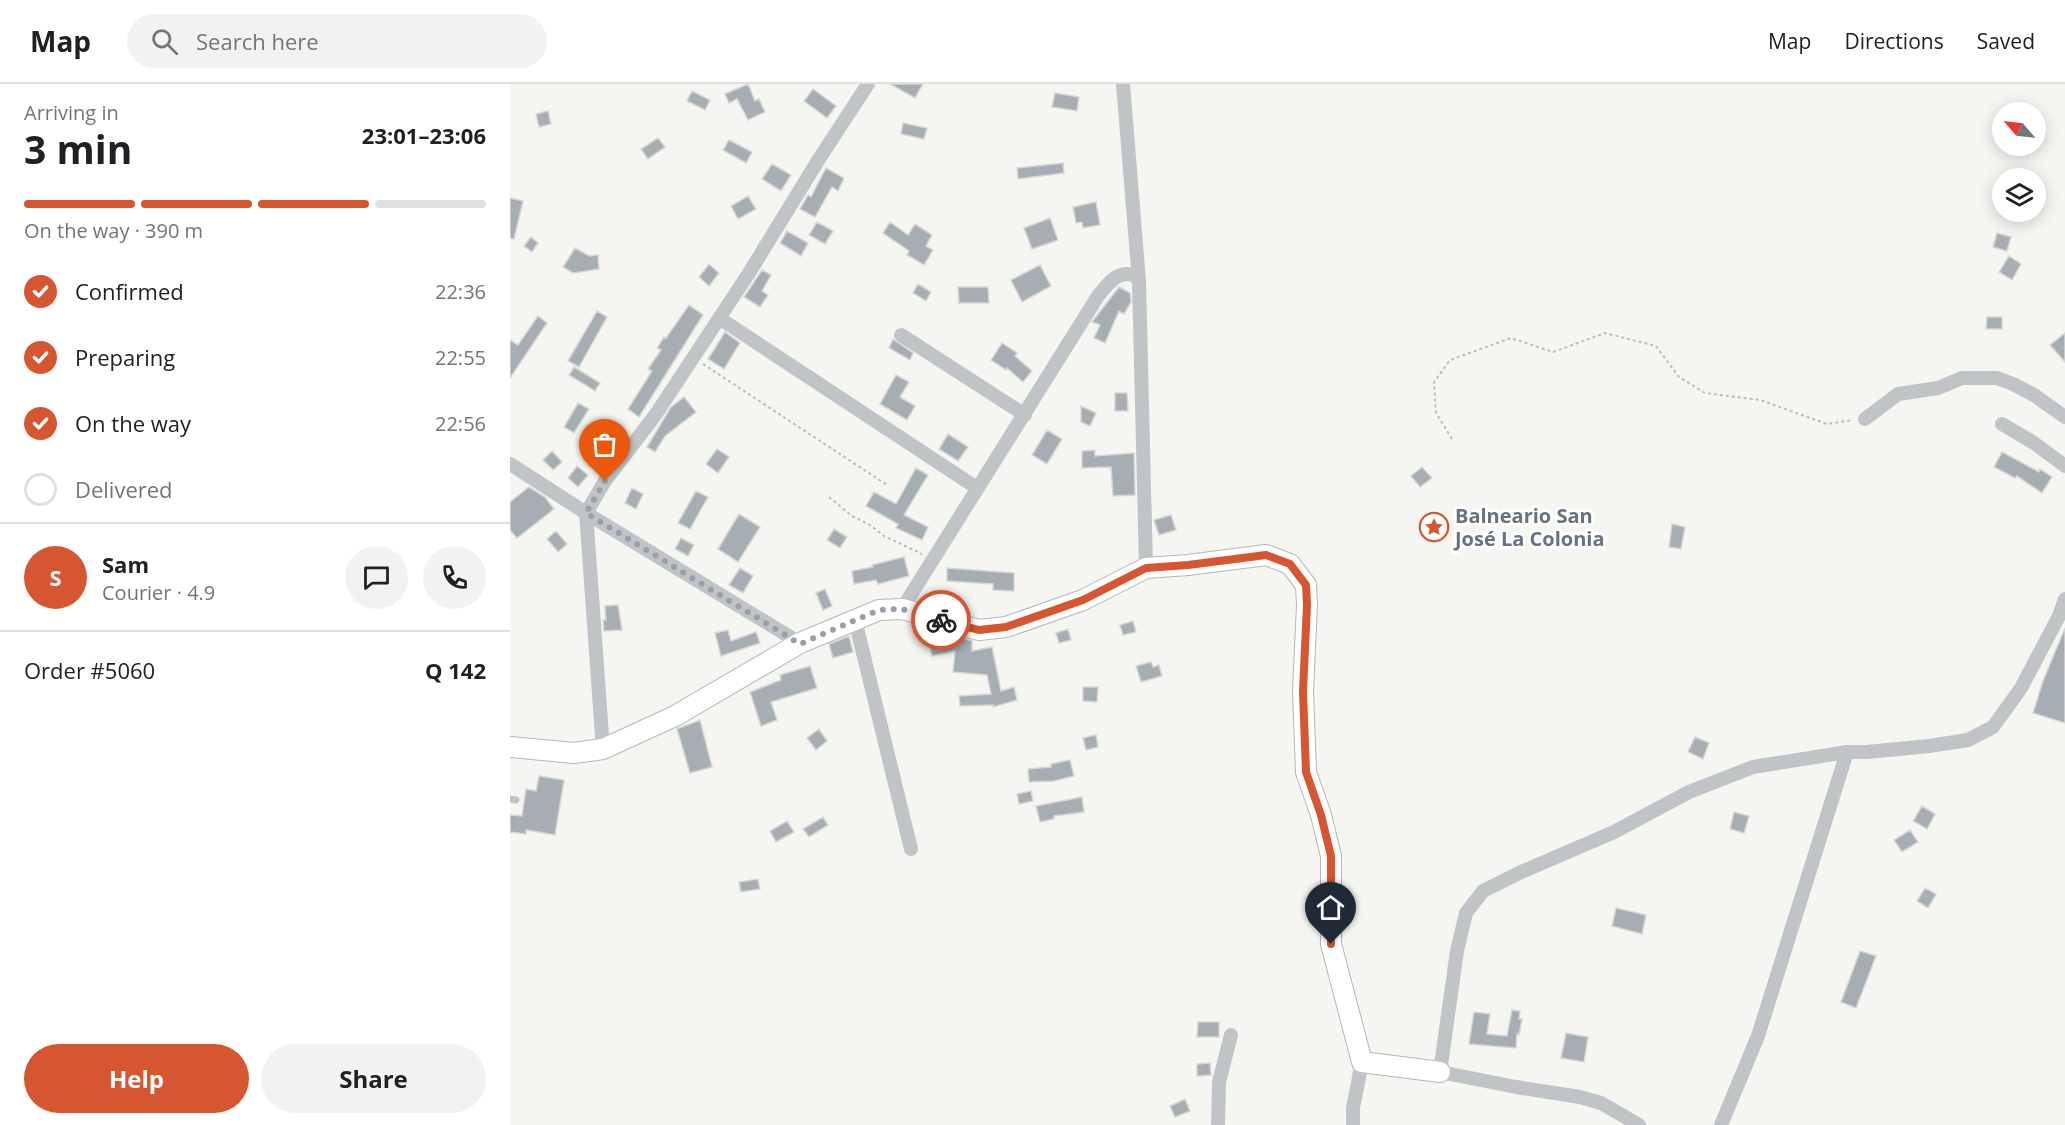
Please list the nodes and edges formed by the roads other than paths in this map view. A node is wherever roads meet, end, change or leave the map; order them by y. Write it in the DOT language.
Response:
graph roads {
  1 [pos="868,84"];
  2 [pos="1123,84"];
  3 [pos="1139,281"];
  4 [pos="719,318"];
  5 [pos="901,334"];
  6 [pos="1025,416"];
  7 [pos="2065,417"];
  8 [pos="1865,419"];
  9 [pos="2002,424"];
  10 [pos="510,464"];
  11 [pos="2065,466"];
  12 [pos="977,488"];
  13 [pos="586,513"];
  14 [pos="1146,568"];
  15 [pos="2065,599"];
  16 [pos="902,609"];
  17 [pos="855,620"];
  18 [pos="800,644"];
  19 [pos="510,747"];
  20 [pos="603,749"];
  21 [pos="1847,752"];
  22 [pos="911,849"];
  23 [pos="1231,1035"];
  24 [pos="1362,1062"];
  25 [pos="1440,1072"];
  26 [pos="1218,1125"];
  27 [pos="1353,1125"];
  28 [pos="1639,1125"];
  29 [pos="1721,1125"];
  1 -- 4 [label="street"];
  2 -- 3 [label="street"];
  3 -- 6 [label="street"];
  3 -- 14 [label="street"];
  4 -- 12 [label="street"];
  4 -- 13 [label="street"];
  5 -- 6 [label="street"];
  6 -- 12 [label="street"];
  7 -- 8 [label="street"];
  9 -- 11 [label="street"];
  10 -- 13 [label="street"];
  12 -- 16 [label="street"];
  13 -- 18 [label="street"];
  13 -- 20 [label="street"];
  14 -- 16 [label="street"];
  14 -- 24 [label="street"];
  15 -- 21 [label="street"];
  16 -- 17 [label="street"];
  17 -- 18 [label="street"];
  17 -- 22 [label="street"];
  18 -- 20 [label="street"];
  19 -- 20 [label="street"];
  21 -- 25 [label="street"];
  21 -- 29 [label="street"];
  23 -- 26 [label="street"];
  24 -- 25 [label="street"];
  24 -- 27 [label="street"];
  25 -- 28 [label="street"];
}
